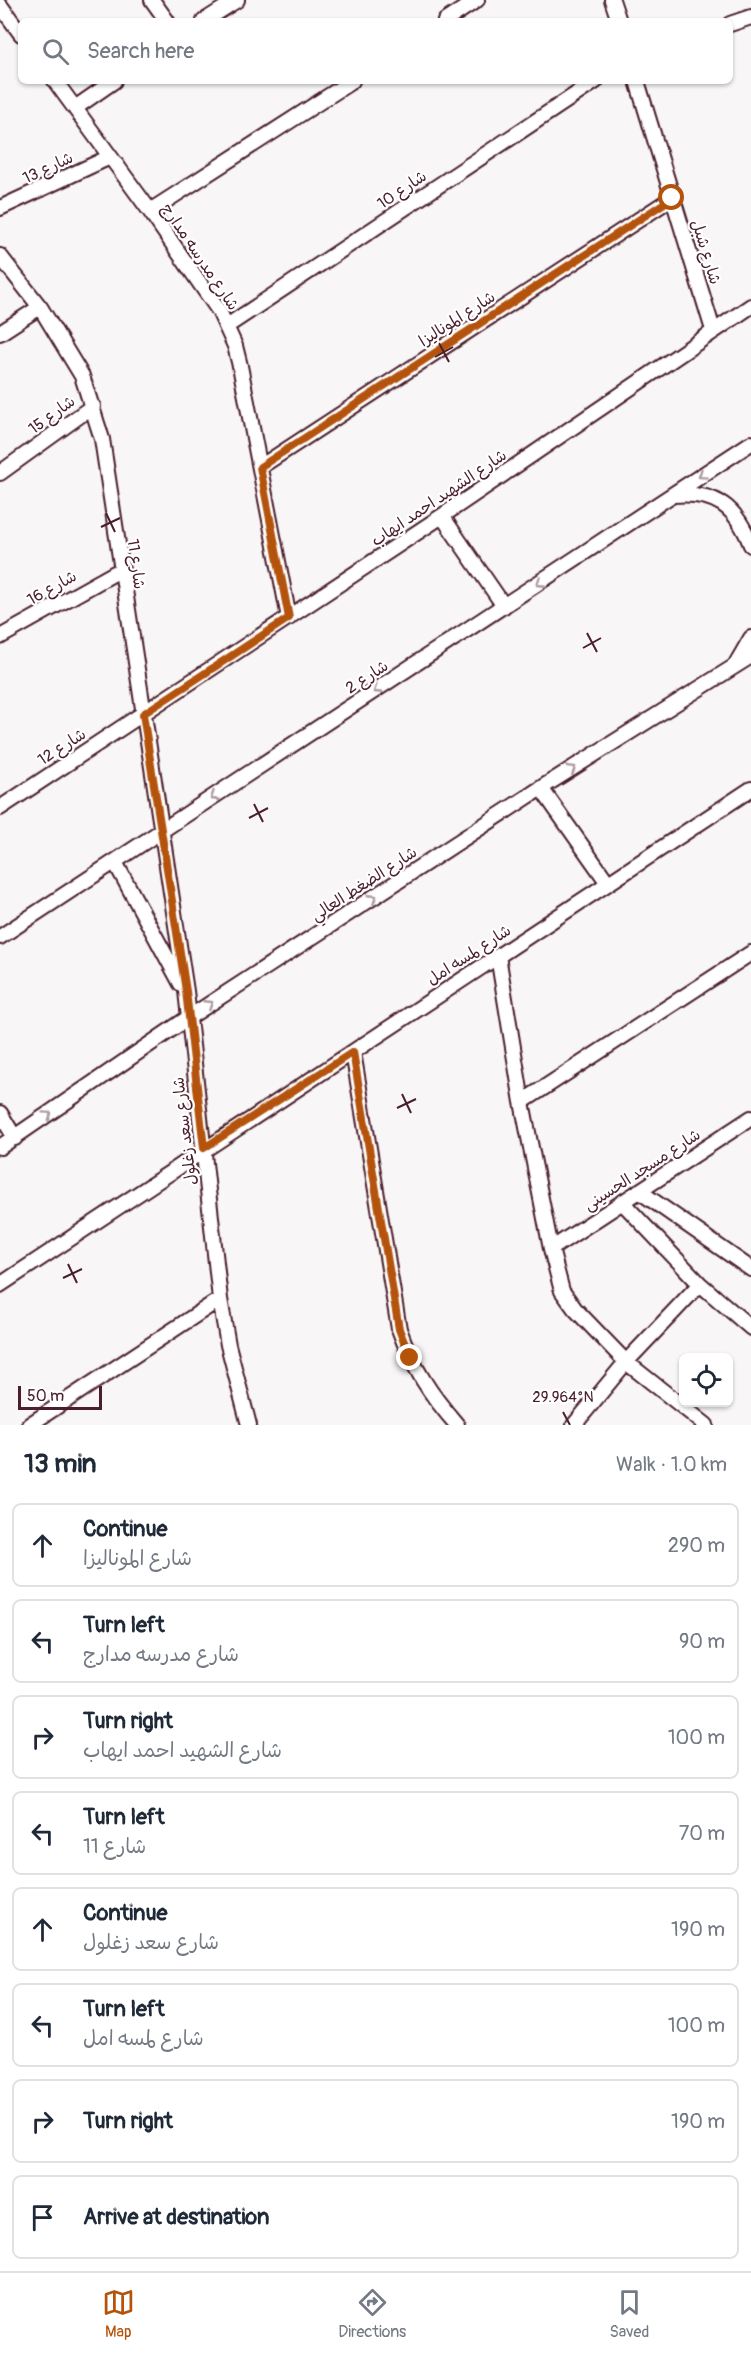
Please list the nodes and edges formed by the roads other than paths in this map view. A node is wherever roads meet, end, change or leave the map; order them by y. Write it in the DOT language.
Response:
graph roads {
  1 [pos="152,0"];
  2 [pos="237,0"];
  3 [pos="477,0"];
  4 [pos="612,0"];
  5 [pos="0,5"];
  6 [pos="751,17"];
  7 [pos="165,18"];
  8 [pos="209,18"];
  9 [pos="450,18"];
  10 [pos="618,18"];
  11 [pos="733,23"];
  12 [pos="18,30"];
  13 [pos="57,84"];
  14 [pos="110,84"];
  15 [pos="347,84"];
  16 [pos="591,84"];
  17 [pos="639,84"];
  18 [pos="75,108"];
  19 [pos="110,157"];
  20 [pos="672,198"];
  21 [pos="0,208"];
  22 [pos="150,211"];
  23 [pos="0,256"];
  24 [pos="751,306"];
  25 [pos="40,307"];
  26 [pos="227,326"];
  27 [pos="713,330"];
  28 [pos="0,333"];
  29 [pos="93,406"];
  30 [pos="751,442"];
  31 [pos="260,467"];
  32 [pos="0,472"];
  33 [pos="672,495"];
  34 [pos="442,516"];
  35 [pos="751,545"];
  36 [pos="120,570"];
  37 [pos="504,606"];
  38 [pos="289,618"];
  39 [pos="0,637"];
  40 [pos="751,638"];
  41 [pos="751,656"];
  42 [pos="730,670"];
  43 [pos="143,714"];
  44 [pos="542,788"];
  45 [pos="751,789"];
  46 [pos="0,808"];
  47 [pos="162,831"];
  48 [pos="115,862"];
  49 [pos="608,883"];
  50 [pos="0,937"];
  51 [pos="751,952"];
  52 [pos="498,956"];
  53 [pos="186,991"];
  54 [pos="188,1018"];
  55 [pos="353,1052"];
  56 [pos="522,1101"];
  57 [pos="0,1113"];
  58 [pos="751,1118"];
  59 [pos="15,1138"];
  60 [pos="0,1147"];
  61 [pos="204,1148"];
  62 [pos="639,1191"];
  63 [pos="622,1202"];
  64 [pos="551,1249"];
  65 [pos="751,1269"];
  66 [pos="700,1284"];
  67 [pos="0,1285"];
  68 [pos="220,1299"];
  69 [pos="751,1329"];
  70 [pos="626,1362"];
  71 [pos="29,1425"];
  72 [pos="249,1425"];
  73 [pos="457,1425"];
  74 [pos="574,1425"];
  75 [pos="706,1425"];
  1 -- 7 [label="street"];
  2 -- 8 [label="street"];
  3 -- 9 [label="street"];
  4 -- 10 [label="street"];
  5 -- 12 [label="street"];
  6 -- 11 [label="street"];
  13 -- 18 [label="street, شارع مدرسه مدارج"];
  14 -- 18 [label="street"];
  15 -- 22 [label="street"];
  16 -- 26 [label="street, شارع 10"];
  17 -- 20 [label="street, شارع شبل"];
  18 -- 19 [label="street, شارع مدرسه مدارج"];
  19 -- 21 [label="street, شارع 13"];
  19 -- 22 [label="street, شارع مدرسه مدارج"];
  20 -- 27 [label="street, شارع شبل"];
  20 -- 31 [label="street, شارع الموناليزا"];
  22 -- 26 [label="street, شارع مدرسه مدارج"];
  23 -- 25 [label="street, شارع 11"];
  24 -- 27 [label="street, شارع الشهيد احمد ايهاب"];
  25 -- 28 [label="street"];
  25 -- 29 [label="street, شارع 11"];
  26 -- 31 [label="street, شارع مدرسه مدارج"];
  27 -- 34 [label="street, شارع الشهيد احمد ايهاب"];
  29 -- 32 [label="street, شارع 15"];
  29 -- 36 [label="street, شارع 11"];
  30 -- 33 [label="street, شارع 2, one-way"];
  31 -- 38 [label="street, شارع مدرسه مدارج"];
  33 -- 35 [label="street"];
  33 -- 37 [label="street, شارع 2, one-way"];
  34 -- 37 [label="street"];
  34 -- 38 [label="street, شارع الشهيد احمد ايهاب"];
  36 -- 39 [label="street, شارع 16"];
  36 -- 43 [label="street, شارع 11"];
  37 -- 47 [label="street, شارع 2, one-way"];
  38 -- 43 [label="street, شارع الشهيد احمد ايهاب"];
  40 -- 42 [label="street"];
  41 -- 42 [label="street, شارع الضغط العالي"];
  44 -- 42 [label="street, شارع الضغط العالي, one-way"];
  43 -- 46 [label="street, شارع 12"];
  43 -- 47 [label="street, شارع 11"];
  44 -- 49 [label="street"];
  54 -- 44 [label="street, شارع الضغط العالي, one-way"];
  45 -- 49 [label="street, شارع لمسه امل"];
  47 -- 48 [label="street, شارع 2"];
  47 -- 53 [label="street, شارع سعد زغلول"];
  48 -- 50 [label="street, شارع 2"];
  48 -- 53 [label="street"];
  49 -- 52 [label="street, شارع لمسه امل"];
  51 -- 56 [label="street"];
  52 -- 55 [label="street, شارع لمسه امل"];
  52 -- 56 [label="street"];
  53 -- 54 [label="street, شارع سعد زغلول"];
  59 -- 54 [label="street, شارع الضغط العالي, one-way"];
  54 -- 61 [label="street, شارع سعد زغلول"];
  55 -- 61 [label="street, شارع لمسه امل"];
  55 -- 73 [label="street"];
  56 -- 64 [label="street"];
  57 -- 59 [label="street"];
  58 -- 62 [label="street, شارع مسجد الحسينى"];
  59 -- 60 [label="street, شارع الضغط العالي"];
  61 -- 67 [label="street, شارع لمسه امل"];
  61 -- 68 [label="street, شارع سعد زغلول"];
  62 -- 63 [label="street, شارع مسجد الحسينى"];
  62 -- 65 [label="street"];
  63 -- 64 [label="street, شارع مسجد الحسينى"];
  63 -- 66 [label="street"];
  64 -- 70 [label="street"];
  66 -- 69 [label="street"];
  66 -- 70 [label="street"];
  68 -- 71 [label="street"];
  68 -- 72 [label="street, شارع سعد زغلول"];
  70 -- 74 [label="street"];
  70 -- 75 [label="street"];
}
